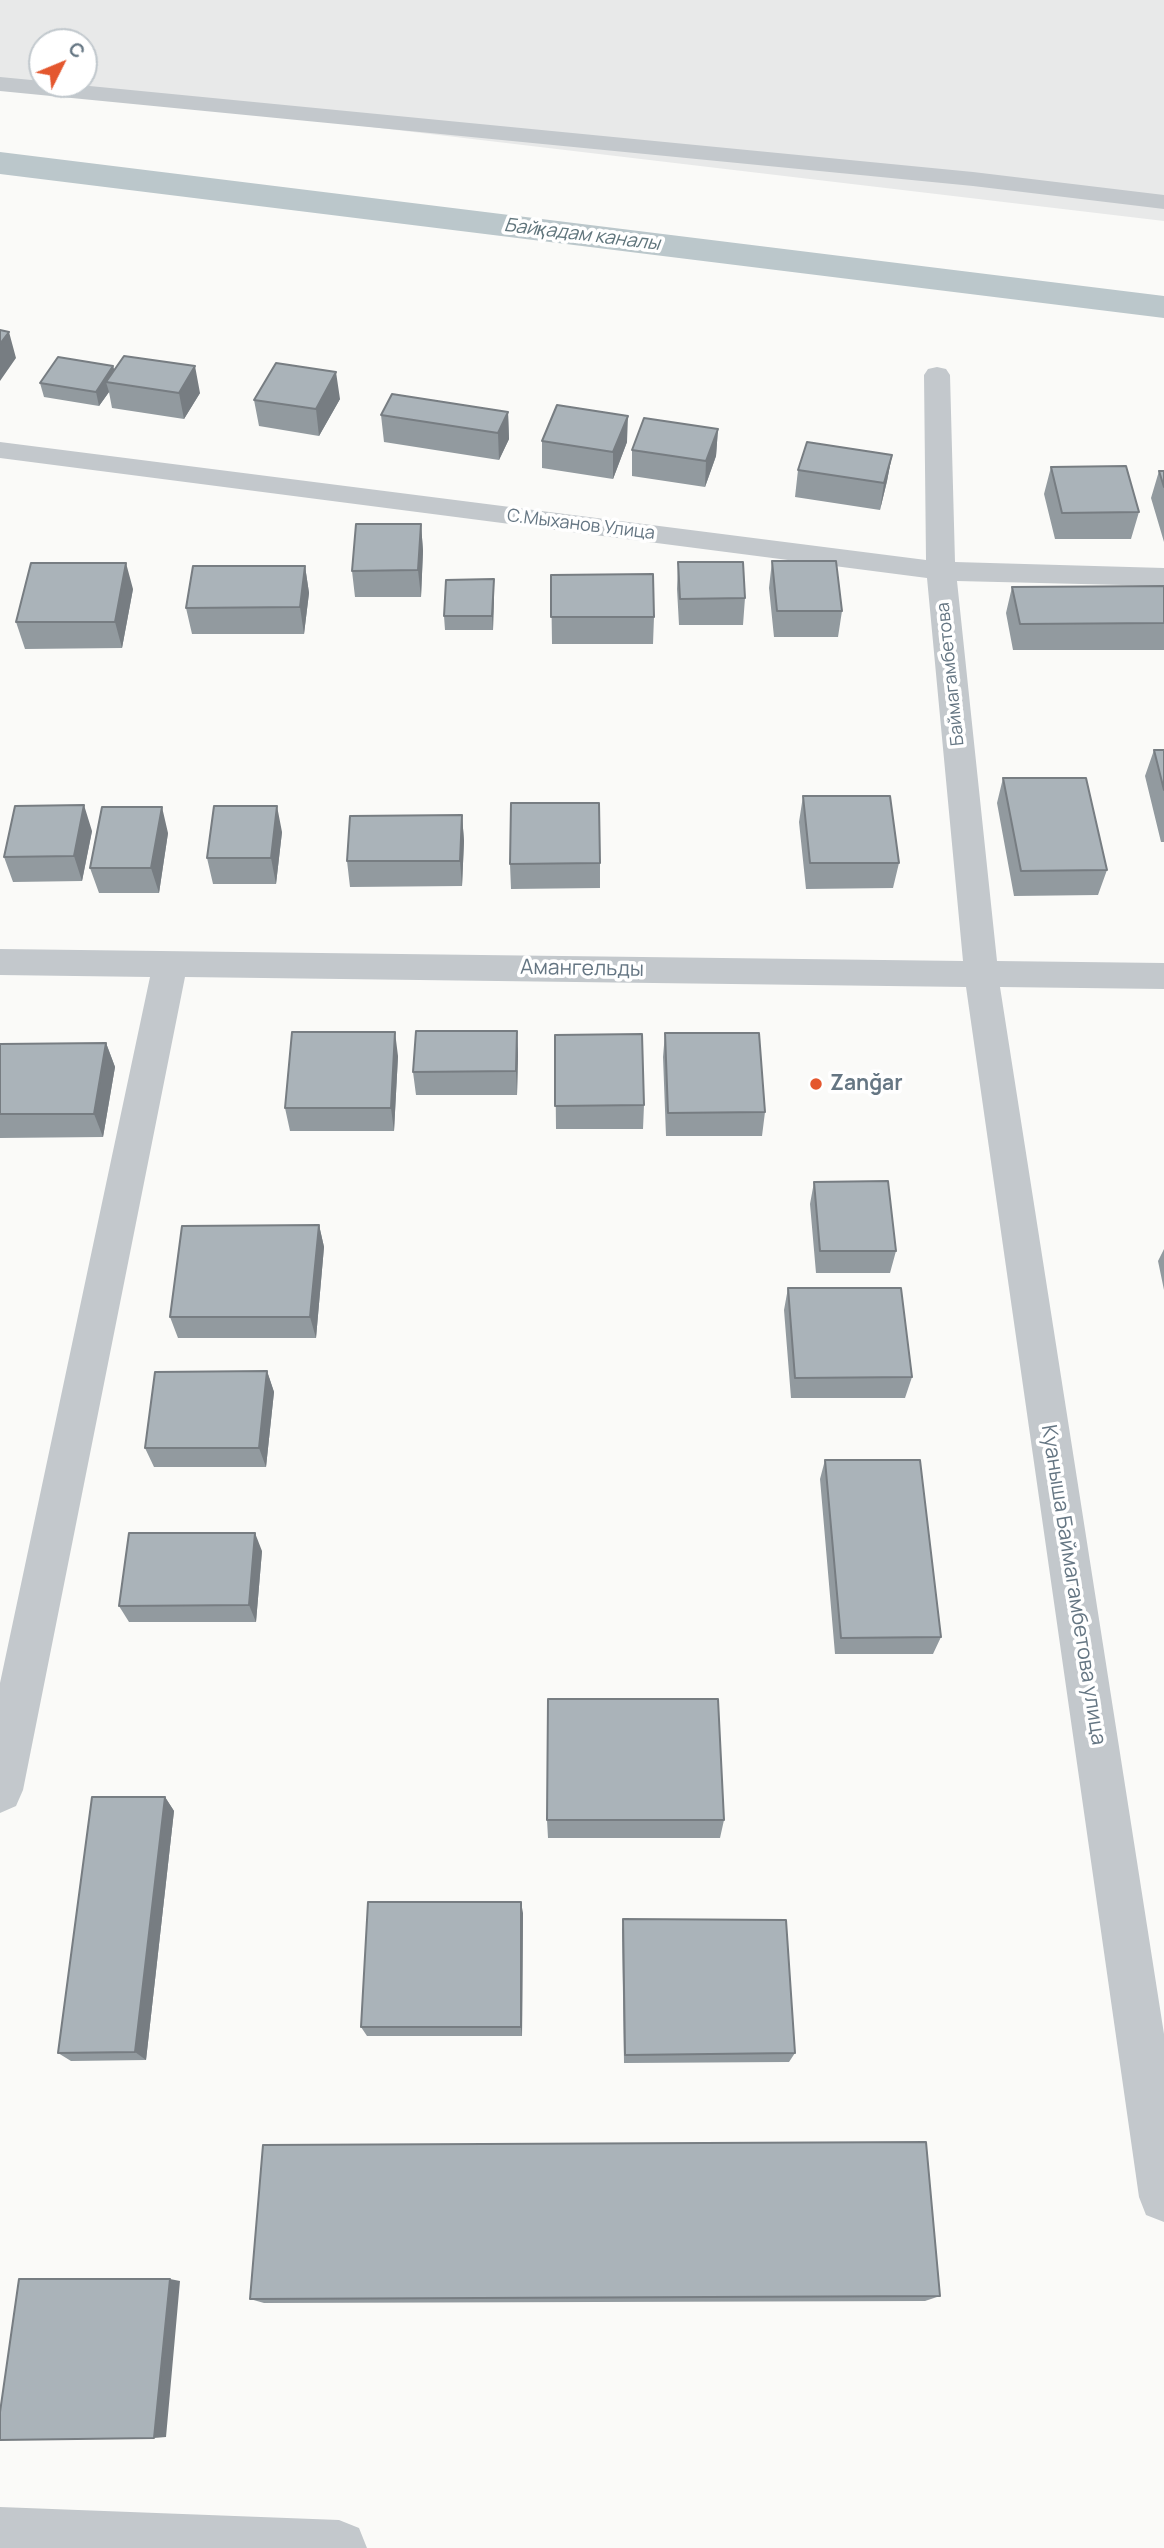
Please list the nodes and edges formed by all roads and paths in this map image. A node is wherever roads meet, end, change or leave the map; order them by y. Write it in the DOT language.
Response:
graph roads {
  1 [pos="0,84"];
  2 [pos="1164,202"];
  3 [pos="937,375"];
  4 [pos="0,450"];
  5 [pos="941,571"];
  6 [pos="1164,577"];
  7 [pos="0,962"];
  8 [pos="170,965"];
  9 [pos="981,973"];
  10 [pos="1164,976"];
  11 [pos="0,1790"];
  12 [pos="1164,2197"];
  13 [pos="0,2535"];
  14 [pos="339,2548"];
  1 -- 2 [label="street"];
  3 -- 5 [label="street, Баймагамбетова"];
  4 -- 5 [label="street, С.Мыханов Улица"];
  5 -- 6 [label="street, С.Мыханов Улица"];
  5 -- 9 [label="street, Баймагамбетова"];
  7 -- 8 [label="street, Амангельды"];
  8 -- 9 [label="street, Амангельды"];
  8 -- 11 [label="street"];
  9 -- 10 [label="street, Амангельды"];
  9 -- 12 [label="street, Куаныша Баймагамбетова улица"];
  13 -- 14 [label="street"];
}
